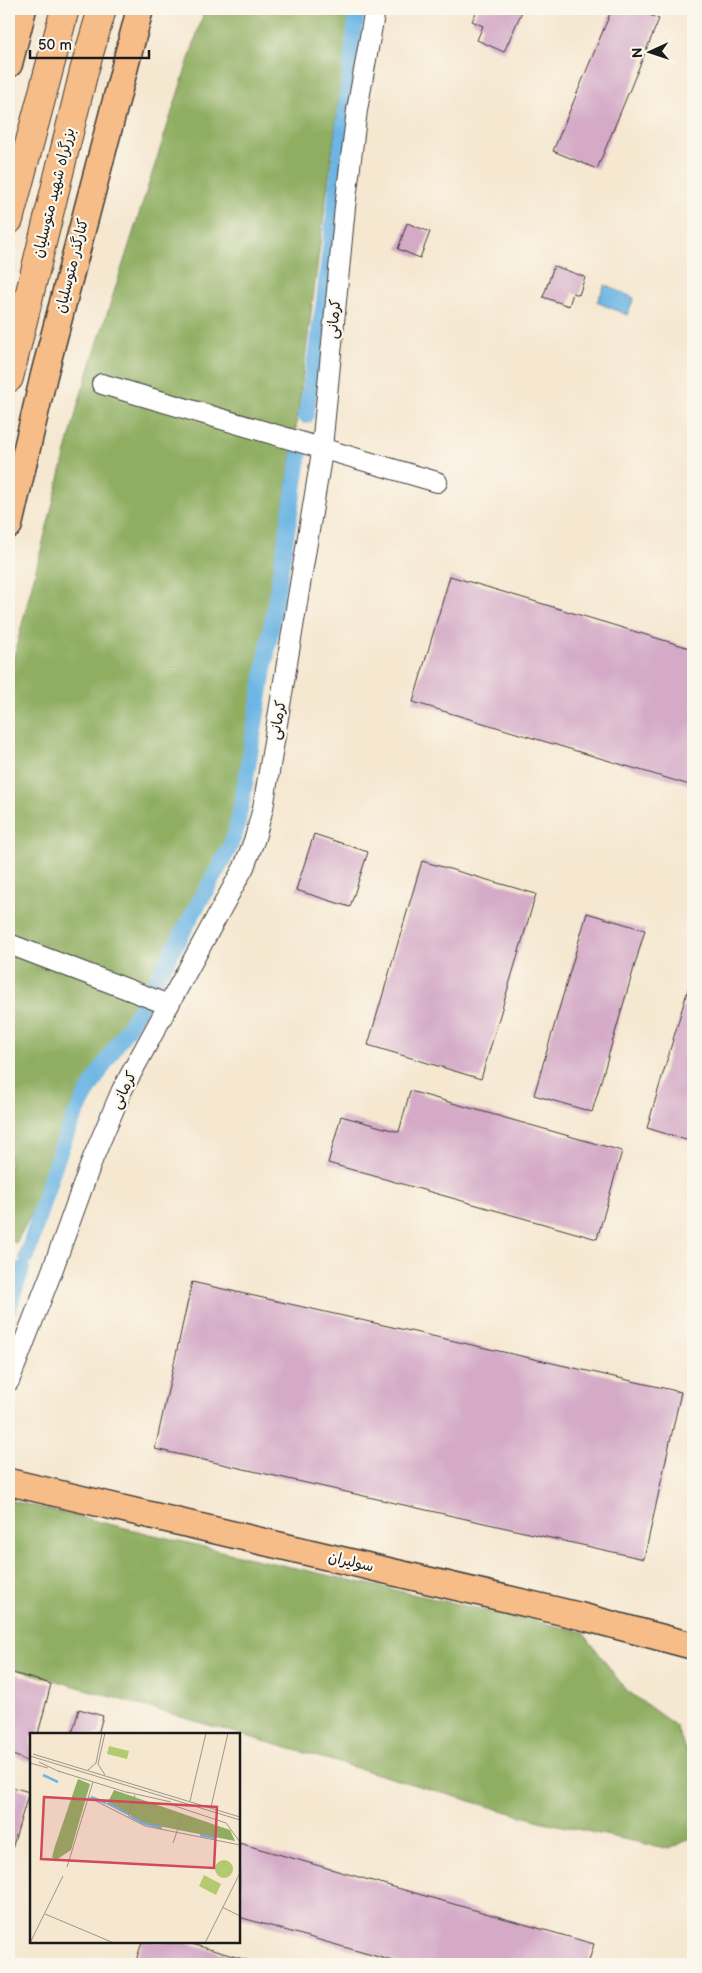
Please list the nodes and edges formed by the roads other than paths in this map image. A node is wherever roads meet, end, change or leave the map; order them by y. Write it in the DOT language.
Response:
graph roads {
  1 [pos="23,9"];
  2 [pos="65,9"];
  3 [pos="102,9"];
  4 [pos="140,9"];
  5 [pos="375,9"];
  6 [pos="9,64"];
  7 [pos="9,220"];
  8 [pos="9,378"];
  9 [pos="102,384"];
  10 [pos="322,448"];
  11 [pos="437,482"];
  12 [pos="9,525"];
  13 [pos="9,944"];
  14 [pos="169,1004"];
  15 [pos="9,1381"];
  16 [pos="9,1482"];
  17 [pos="693,1646"];
  1 -- 6 [label="main road"];
  2 -- 7 [label="highway"];
  3 -- 8 [label="highway, بزرگراه شهید متوسلیان"];
  4 -- 12 [label="main road, کنارگذر متوسلیان"];
  5 -- 10 [label="street, کرمانی"];
  9 -- 10 [label="street"];
  10 -- 11 [label="street"];
  10 -- 14 [label="street, کرمانی"];
  13 -- 14 [label="street"];
  14 -- 15 [label="street, کرمانی"];
  16 -- 17 [label="main road, سولیران"];
}
